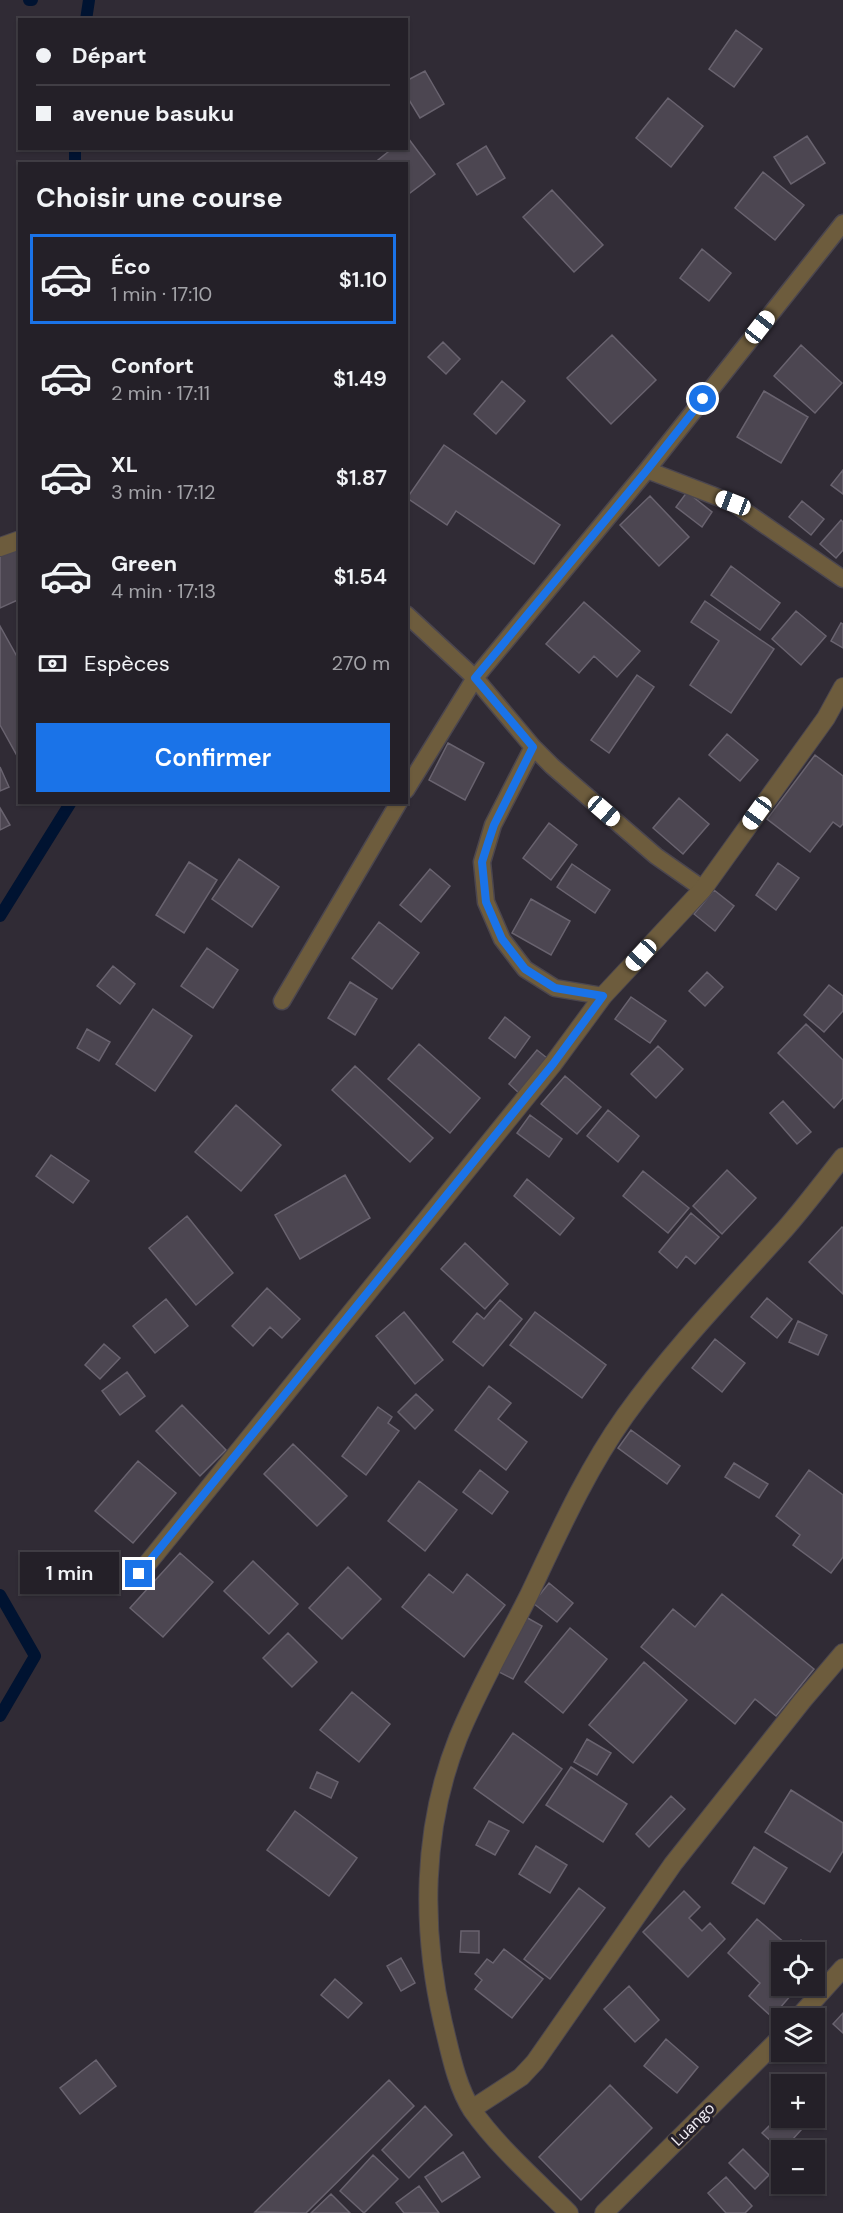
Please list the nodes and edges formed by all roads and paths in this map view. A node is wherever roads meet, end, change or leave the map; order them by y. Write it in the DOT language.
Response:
graph roads {
  1 [pos="843,223"];
  2 [pos="647,470"];
  3 [pos="18,541"];
  4 [pos="0,548"];
  5 [pos="843,579"];
  6 [pos="408,616"];
  7 [pos="475,678"];
  8 [pos="843,687"];
  9 [pos="533,747"];
  10 [pos="408,787"];
  11 [pos="398,804"];
  12 [pos="703,889"];
  13 [pos="603,996"];
  14 [pos="282,1001"];
  15 [pos="843,1157"];
  16 [pos="139,1574"];
  17 [pos="843,1653"];
  18 [pos="843,1968"];
  19 [pos="807,2008"];
  20 [pos="771,2047"];
  21 [pos="472,2109"];
  22 [pos="569,2213"];
  23 [pos="604,2213"];
  1 -- 2 [label="lane"];
  2 -- 5 [label="lane"];
  2 -- 7 [label="lane"];
  3 -- 4 [label="street"];
  6 -- 7 [label="lane"];
  7 -- 9 [label="lane"];
  7 -- 10 [label="lane"];
  8 -- 12 [label="street"];
  9 -- 12 [label="lane"];
  9 -- 13 [label="lane"];
  11 -- 14 [label="lane"];
  12 -- 13 [label="street"];
  13 -- 16 [label="street"];
  15 -- 21 [label="street"];
  17 -- 21 [label="street"];
  18 -- 19 [label="street"];
  20 -- 23 [label="street, Luango"];
  21 -- 22 [label="street"];
}
